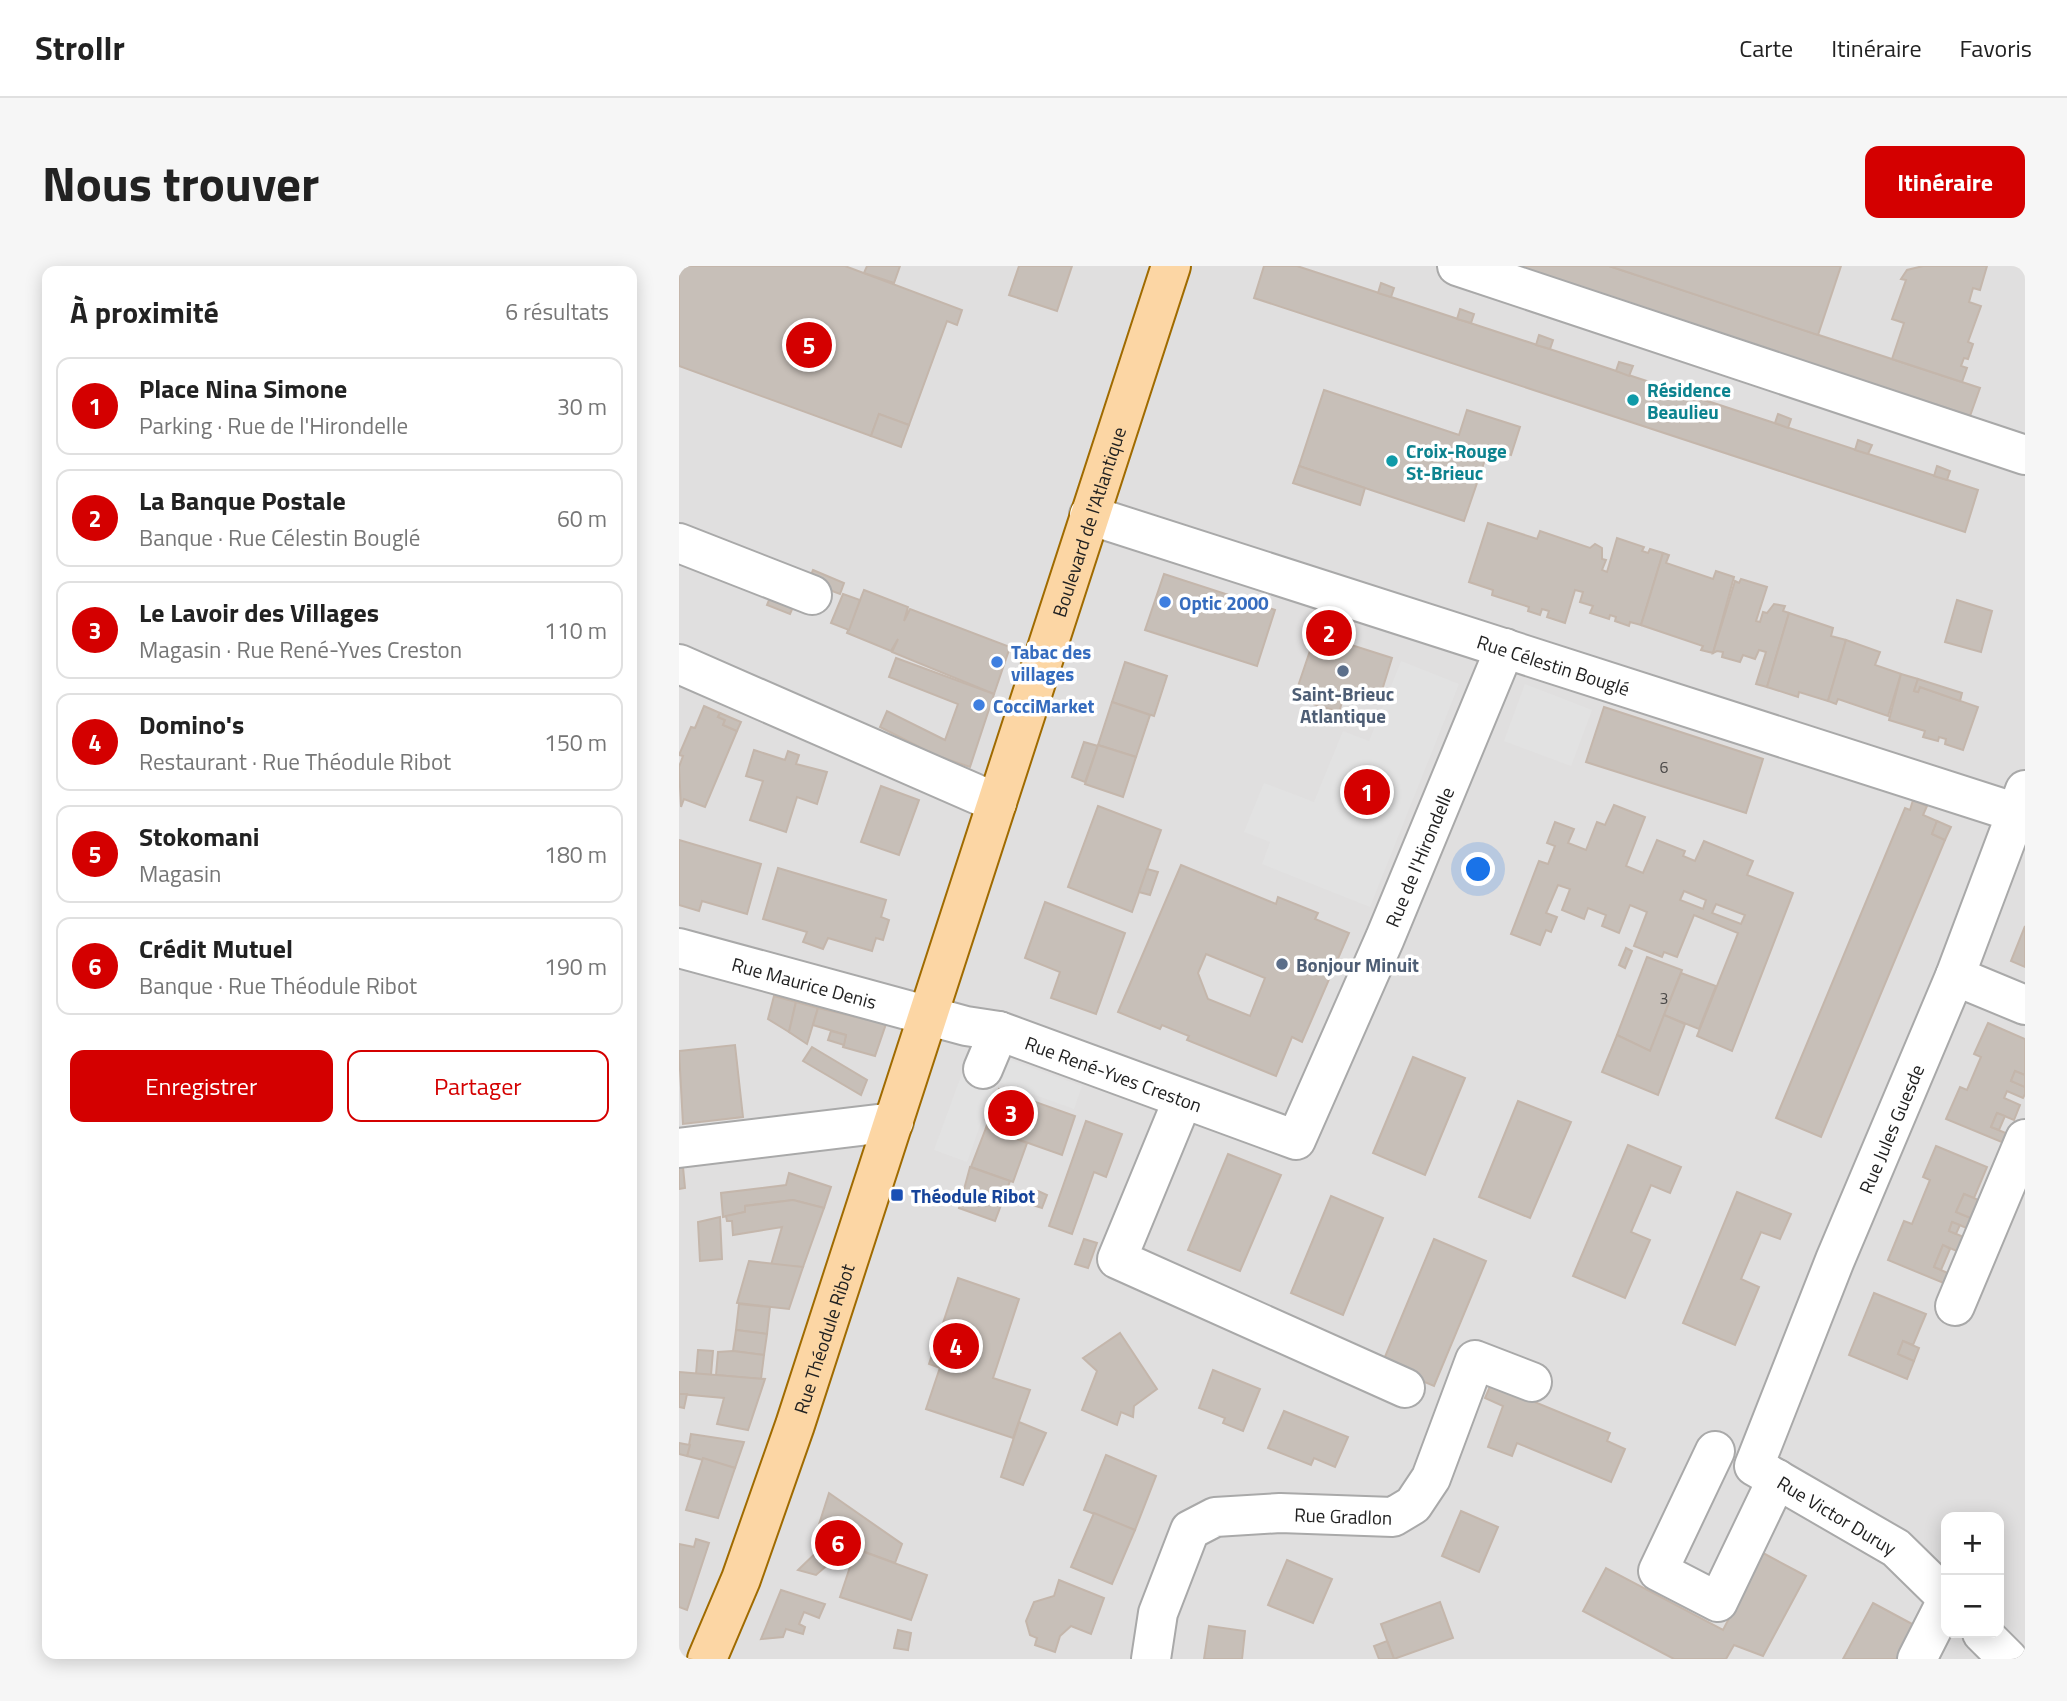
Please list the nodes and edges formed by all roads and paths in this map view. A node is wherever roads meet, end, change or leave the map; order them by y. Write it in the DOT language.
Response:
graph roads {
  1 [pos="1171,266"];
  2 [pos="1457,266"];
  3 [pos="2025,454"];
  4 [pos="1089,515"];
  5 [pos="679,543"];
  6 [pos="812,595"];
  7 [pos="1505,648"];
  8 [pos="679,664"];
  9 [pos="2021,802"];
  10 [pos="997,803"];
  11 [pos="679,948"];
  12 [pos="1955,975"];
  13 [pos="2025,1005"];
  14 [pos="929,1015"];
  15 [pos="999,1031"];
  16 [pos="983,1069"];
  17 [pos="1183,1099"];
  18 [pos="894,1122"];
  19 [pos="2025,1139"];
  20 [pos="1296,1140"];
  21 [pos="679,1148"];
  22 [pos="1955,1306"];
  23 [pos="1532,1382"];
  24 [pos="1405,1388"];
  25 [pos="1715,1451"];
  26 [pos="1766,1472"];
  27 [pos="1941,1594"];
  28 [pos="1941,1609"];
  29 [pos="1987,1638"];
  30 [pos="706,1659"];
  31 [pos="1151,1659"];
  32 [pos="1917,1659"];
  33 [pos="2008,1659"];
  1 -- 4 [label="main road, Boulevard de l'Atlantique"];
  2 -- 3 [label="street"];
  4 -- 7 [label="street, Rue Célestin Bouglé"];
  4 -- 10 [label="main road, Boulevard de l'Atlantique"];
  5 -- 6 [label="street"];
  7 -- 9 [label="street, Rue Célestin Bouglé"];
  7 -- 20 [label="street, Rue de l'Hirondelle"];
  8 -- 10 [label="street"];
  9 -- 12 [label="street, Rue Jules Guesde"];
  10 -- 14 [label="main road, Boulevard de l'Atlantique"];
  11 -- 14 [label="street, Rue Maurice Denis"];
  12 -- 13 [label="street"];
  12 -- 26 [label="street, Rue Jules Guesde"];
  14 -- 15 [label="street, Rue René-Yves Creston"];
  14 -- 18 [label="main road, Rue Théodule Ribot"];
  15 -- 16 [label="street"];
  15 -- 17 [label="street, Rue René-Yves Creston"];
  17 -- 20 [label="street, Rue René-Yves Creston"];
  17 -- 24 [label="street"];
  18 -- 21 [label="street"];
  18 -- 30 [label="main road, Rue Théodule Ribot"];
  19 -- 22 [label="street"];
  23 -- 31 [label="street, Rue Gradlon"];
  25 -- 26 [label="street, Rue Jules Guesde"];
  26 -- 27 [label="street, Rue Victor Duruy"];
  28 -- 32 [label="street"];
  29 -- 33 [label="street"];
}
